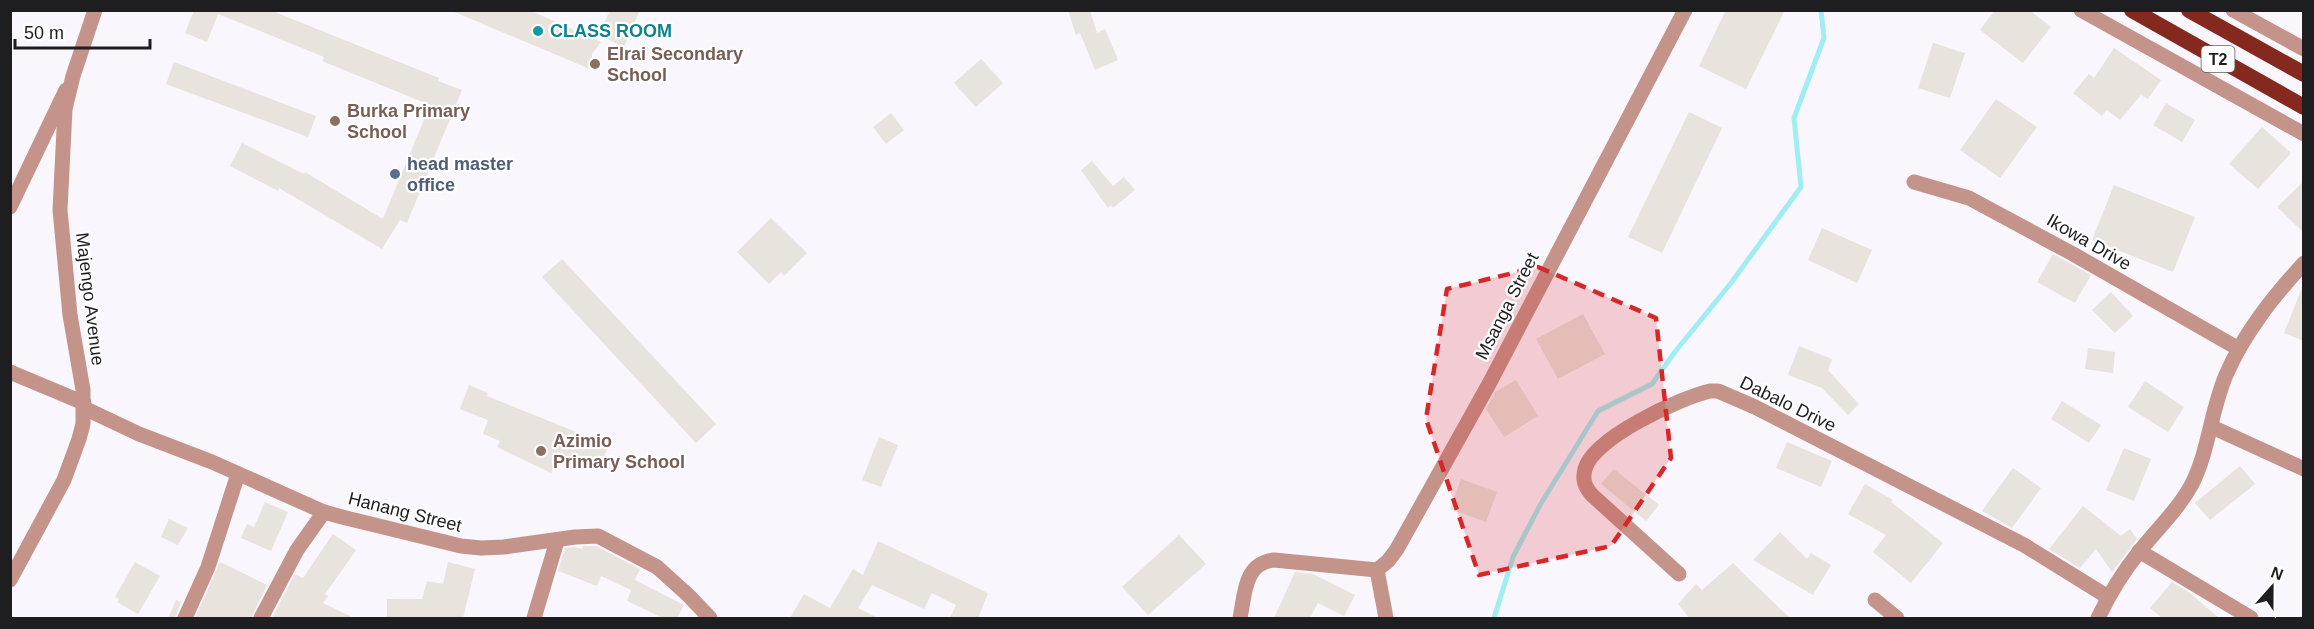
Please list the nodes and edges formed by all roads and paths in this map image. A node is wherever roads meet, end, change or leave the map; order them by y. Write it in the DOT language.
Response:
graph roads {
  1 [pos="95,10"];
  2 [pos="1685,10"];
  3 [pos="2080,10"];
  4 [pos="2132,10"];
  5 [pos="2233,10"];
  6 [pos="2191,12"];
  7 [pos="2177,36"];
  8 [pos="2304,49"];
  9 [pos="2304,74"];
  10 [pos="73,76"];
  11 [pos="2304,107"];
  12 [pos="2304,134"];
  13 [pos="1914,182"];
  14 [pos="10,207"];
  15 [pos="2304,263"];
  16 [pos="2239,349"];
  17 [pos="10,372"];
  18 [pos="84,405"];
  19 [pos="2212,428"];
  20 [pos="2304,468"];
  21 [pos="238,474"];
  22 [pos="324,512"];
  23 [pos="556,541"];
  24 [pos="2139,551"];
  25 [pos="1377,570"];
  26 [pos="1678,574"];
  27 [pos="10,580"];
  28 [pos="2108,597"];
  29 [pos="1875,600"];
  30 [pos="185,618"];
  31 [pos="261,618"];
  32 [pos="534,618"];
  33 [pos="710,618"];
  34 [pos="1240,618"];
  35 [pos="1386,618"];
  36 [pos="1897,618"];
  37 [pos="2098,618"];
  38 [pos="2251,618"];
  1 -- 10 [label="street, Majengo Avenue"];
  2 -- 25 [label="street, Msanga Street"];
  3 -- 12 [label="street"];
  4 -- 7 [label="highway, T2"];
  5 -- 8 [label="street"];
  6 -- 7 [label="highway"];
  6 -- 9 [label="highway, T2"];
  7 -- 11 [label="highway, T2"];
  10 -- 14 [label="street"];
  10 -- 18 [label="street, Majengo Avenue"];
  13 -- 16 [label="street, Ikowa Drive"];
  15 -- 16 [label="street"];
  16 -- 19 [label="street"];
  17 -- 18 [label="street, Hanang Street"];
  18 -- 21 [label="street, Hanang Street"];
  18 -- 27 [label="street, Majengo Avenue"];
  19 -- 20 [label="street"];
  19 -- 24 [label="street"];
  21 -- 22 [label="street, Hanang Street"];
  21 -- 30 [label="street"];
  22 -- 23 [label="street, Hanang Street"];
  22 -- 31 [label="street"];
  23 -- 32 [label="street"];
  23 -- 33 [label="street, Hanang Street"];
  24 -- 28 [label="street"];
  24 -- 38 [label="street"];
  25 -- 34 [label="street"];
  25 -- 35 [label="street"];
  26 -- 28 [label="street, Dabalo Drive"];
  28 -- 37 [label="street"];
  29 -- 36 [label="street"];
}
